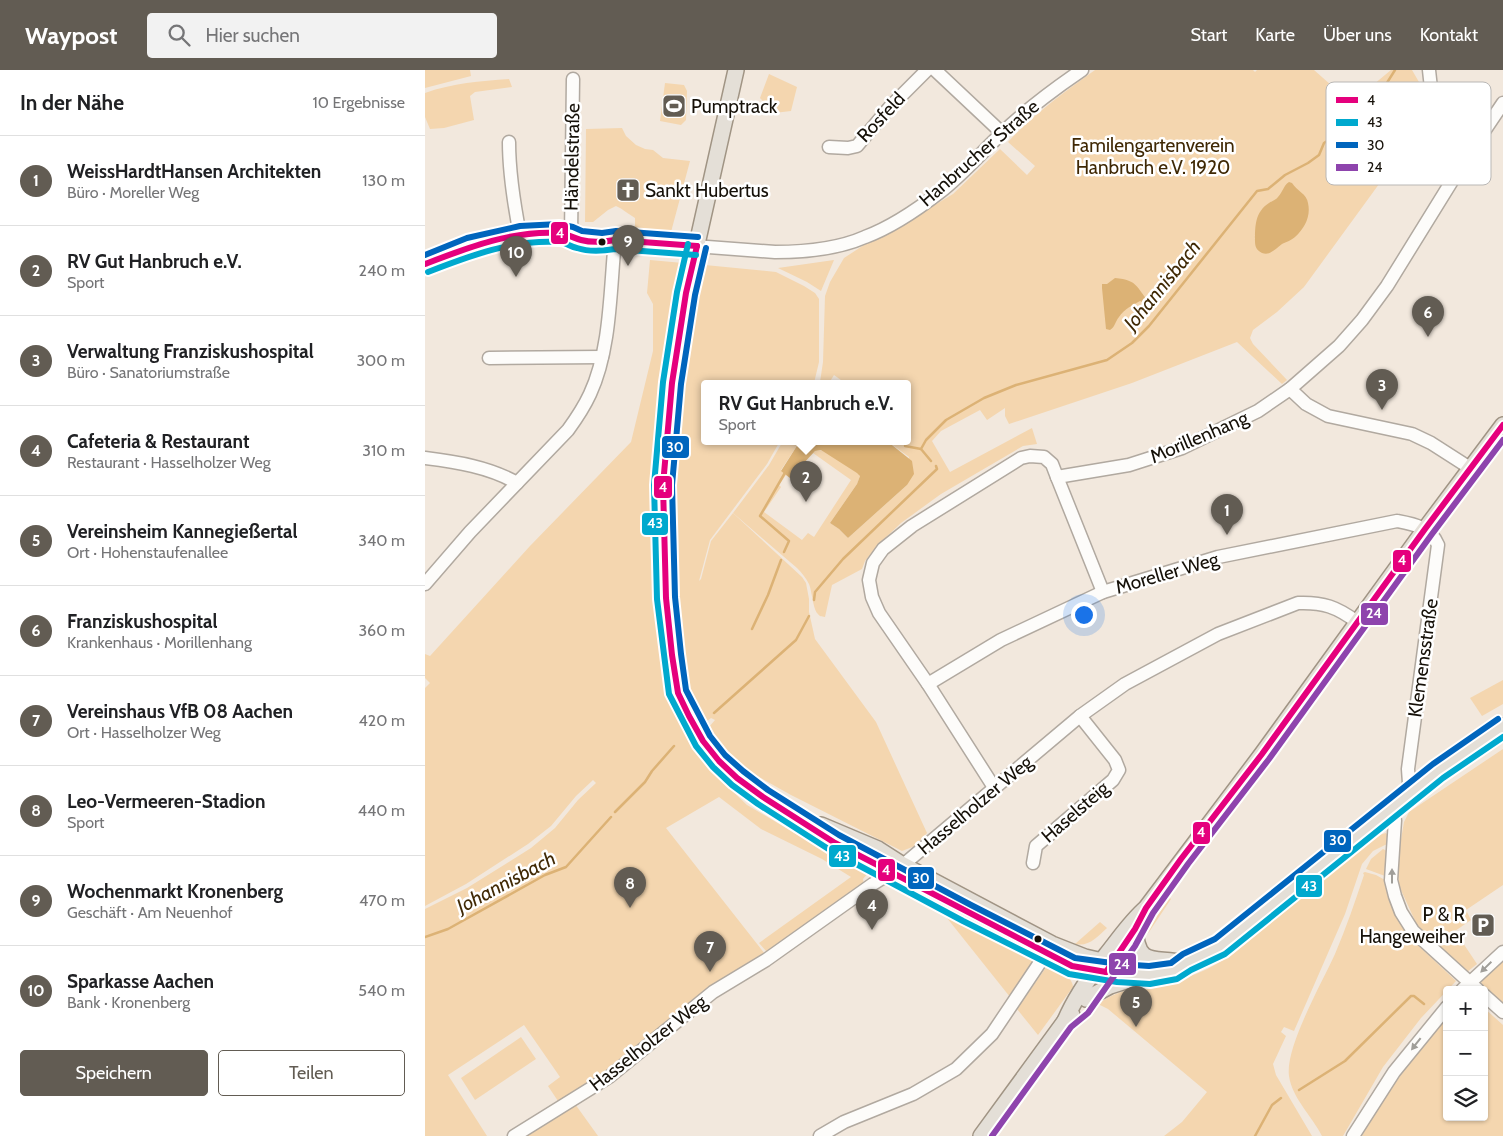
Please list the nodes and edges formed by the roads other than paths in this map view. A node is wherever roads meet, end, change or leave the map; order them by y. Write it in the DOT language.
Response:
graph roads {
  1 [pos="736,70"];
  2 [pos="927,70"];
  3 [pos="935,70"];
  4 [pos="1077,72"];
  5 [pos="573,79"];
  6 [pos="1503,103"];
  7 [pos="1491,121"];
  8 [pos="1002,133"];
  9 [pos="509,142"];
  10 [pos="829,147"];
  11 [pos="1449,185"];
  12 [pos="520,235"];
  13 [pos="571,235"];
  14 [pos="615,240"];
  15 [pos="697,246"];
  16 [pos="426,260"];
  17 [pos="602,357"];
  18 [pos="489,358"];
  19 [pos="1291,389"];
  20 [pos="1503,425"];
  21 [pos="425,458"];
  22 [pos="1470,468"];
  23 [pos="1057,477"];
  24 [pos="517,484"];
  25 [pos="1425,529"];
  26 [pos="425,583"];
  27 [pos="1103,592"];
  28 [pos="1357,622"];
  29 [pos="928,684"];
  30 [pos="1080,716"];
  31 [pos="1503,726"];
  32 [pos="995,789"];
  33 [pos="1413,790"];
  34 [pos="1389,810"];
  35 [pos="1033,863"];
  36 [pos="897,868"];
  37 [pos="1146,908"];
  38 [pos="1135,929"];
  39 [pos="1049,949"];
  40 [pos="1503,952"];
  41 [pos="1185,963"];
  42 [pos="1104,966"];
  43 [pos="1149,975"];
  44 [pos="1469,986"];
  45 [pos="1471,986"];
  46 [pos="1086,999"];
  47 [pos="1488,999"];
  48 [pos="1443,1011"];
  49 [pos="1503,1012"];
  50 [pos="1065,1021"];
  51 [pos="514,1136"];
  52 [pos="820,1136"];
  53 [pos="981,1136"];
  54 [pos="1353,1136"];
  1 -- 15 [label="main road"];
  2 -- 10 [label="street, Rosfeld"];
  3 -- 8 [label="street"];
  4 -- 8 [label="street, Hanbrucher Straße"];
  5 -- 13 [label="street, Händelstraße"];
  6 -- 7 [label="street, Morillenhang"];
  8 -- 15 [label="street, Hanbrucher Straße"];
  9 -- 12 [label="street"];
  11 -- 19 [label="street, Morillenhang"];
  12 -- 13 [label="street, Hanbrucher Straße"];
  12 -- 16 [label="street, Hanbrucher Straße"];
  13 -- 14 [label="street, Hanbrucher Straße"];
  14 -- 15 [label="street, Hanbrucher Straße"];
  14 -- 17 [label="street"];
  15 -- 36 [label="main road"];
  17 -- 18 [label="street"];
  17 -- 24 [label="street"];
  19 -- 22 [label="street"];
  19 -- 23 [label="street, Morillenhang"];
  20 -- 22 [label="main road"];
  21 -- 24 [label="street"];
  22 -- 25 [label="main road"];
  23 -- 27 [label="street"];
  23 -- 29 [label="street"];
  24 -- 26 [label="street"];
  25 -- 27 [label="street, Moreller Weg"];
  25 -- 28 [label="main road"];
  25 -- 33 [label="street, Klemensstraße"];
  27 -- 29 [label="street, Moreller Weg"];
  28 -- 30 [label="street, Hasselholzer Weg"];
  28 -- 37 [label="main road"];
  29 -- 32 [label="street"];
  30 -- 32 [label="street, Hasselholzer Weg"];
  30 -- 35 [label="street, Haselsteig"];
  31 -- 33 [label="main road"];
  32 -- 36 [label="street, Hasselholzer Weg"];
  33 -- 34 [label="main road"];
  34 -- 41 [label="main road"];
  44 -- 34 [label="street, one-way"];
  36 -- 39 [label="main road"];
  36 -- 51 [label="street, Hasselholzer Weg"];
  37 -- 38 [label="main road"];
  37 -- 42 [label="main road"];
  38 -- 41 [label="main road"];
  38 -- 42 [label="main road"];
  39 -- 42 [label="main road"];
  39 -- 52 [label="street"];
  40 -- 45 [label="street, one-way"];
  41 -- 42 [label="main road"];
  41 -- 43 [label="main road"];
  42 -- 43 [label="main road"];
  42 -- 46 [label="main road"];
  42 -- 50 [label="main road"];
  43 -- 46 [label="main road"];
  46 -- 50 [label="main road"];
  47 -- 49 [label="street"];
  48 -- 54 [label="street, one-way"];
  50 -- 53 [label="main road"];
}
